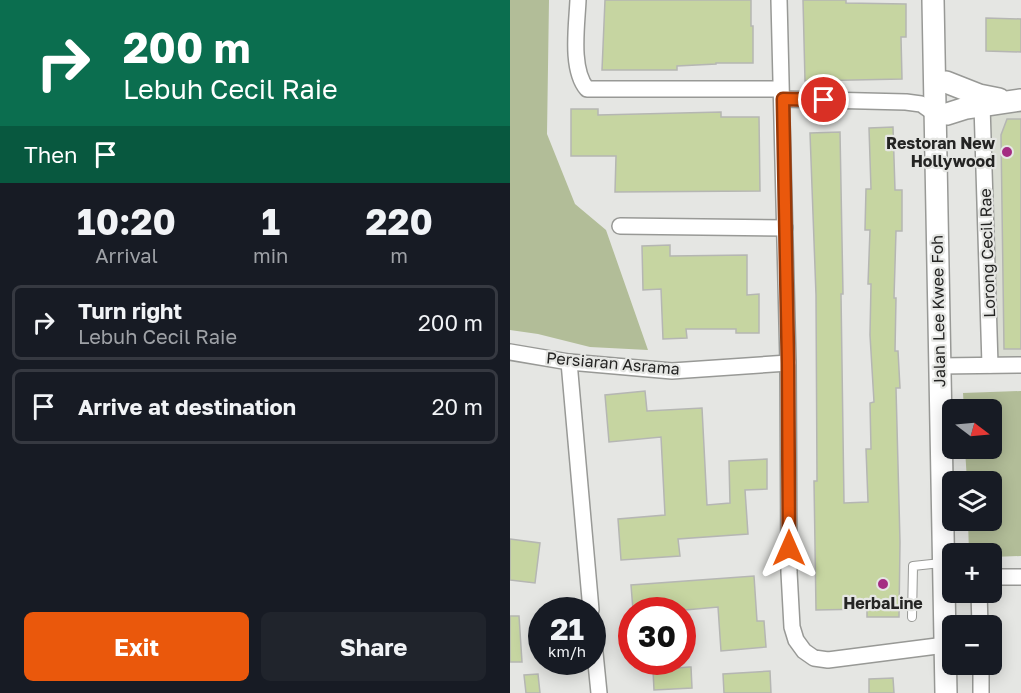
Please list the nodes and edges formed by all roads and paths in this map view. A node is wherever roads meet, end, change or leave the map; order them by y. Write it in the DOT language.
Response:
graph roads {
  1 [pos="578,0"];
  2 [pos="779,0"];
  3 [pos="933,0"];
  4 [pos="944,0"];
  5 [pos="940,82"];
  6 [pos="781,94"];
  7 [pos="1013,100"];
  8 [pos="906,102"];
  9 [pos="982,105"];
  10 [pos="941,114"];
  11 [pos="620,226"];
  12 [pos="785,228"];
  13 [pos="510,352"];
  14 [pos="569,362"];
  15 [pos="788,363"];
  16 [pos="990,365"];
  17 [pos="1021,365"];
  18 [pos="945,366"];
  19 [pos="951,471"];
  20 [pos="948,543"];
  21 [pos="942,559"];
  22 [pos="1021,577"];
  23 [pos="1002,578"];
  24 [pos="590,597"];
  25 [pos="912,617"];
  26 [pos="942,645"];
  27 [pos="597,675"];
  28 [pos="945,675"];
  29 [pos="955,675"];
  30 [pos="981,675"];
  31 [pos="599,693"];
  32 [pos="945,693"];
  33 [pos="955,693"];
  34 [pos="981,693"];
  1 -- 6 [label="street"];
  2 -- 6 [label="street"];
  3 -- 5 [label="main road, Jalan Lee Kwee Foh"];
  4 -- 5 [label="main road, Jalan Lee Kwee Foh"];
  5 -- 7 [label="main road"];
  5 -- 8 [label="street"];
  5 -- 10 [label="main road, Jalan Lee Kwee Foh"];
  6 -- 8 [label="street"];
  6 -- 12 [label="street"];
  7 -- 9 [label="main road"];
  8 -- 10 [label="street"];
  9 -- 10 [label="main road"];
  9 -- 16 [label="street, Lorong Cecil Rae"];
  10 -- 18 [label="main road, Jalan Lee Kwee Foh"];
  11 -- 12 [label="street"];
  12 -- 15 [label="street"];
  13 -- 14 [label="street, Persiaran Asrama"];
  14 -- 15 [label="street, Persiaran Asrama"];
  14 -- 24 [label="street"];
  15 -- 26 [label="street"];
  16 -- 17 [label="street"];
  16 -- 18 [label="street"];
  18 -- 19 [label="main road, Jalan Lee Kwee Foh"];
  18 -- 20 [label="main road, Jalan Lee Kwee Foh"];
  21 -- 25 [label="lane"];
  22 -- 23 [label="street"];
  27 -- 31 [label="street"];
  28 -- 32 [label="main road, Jalan Lee Kwee Foh"];
  29 -- 33 [label="main road"];
  30 -- 34 [label="street"];
}
